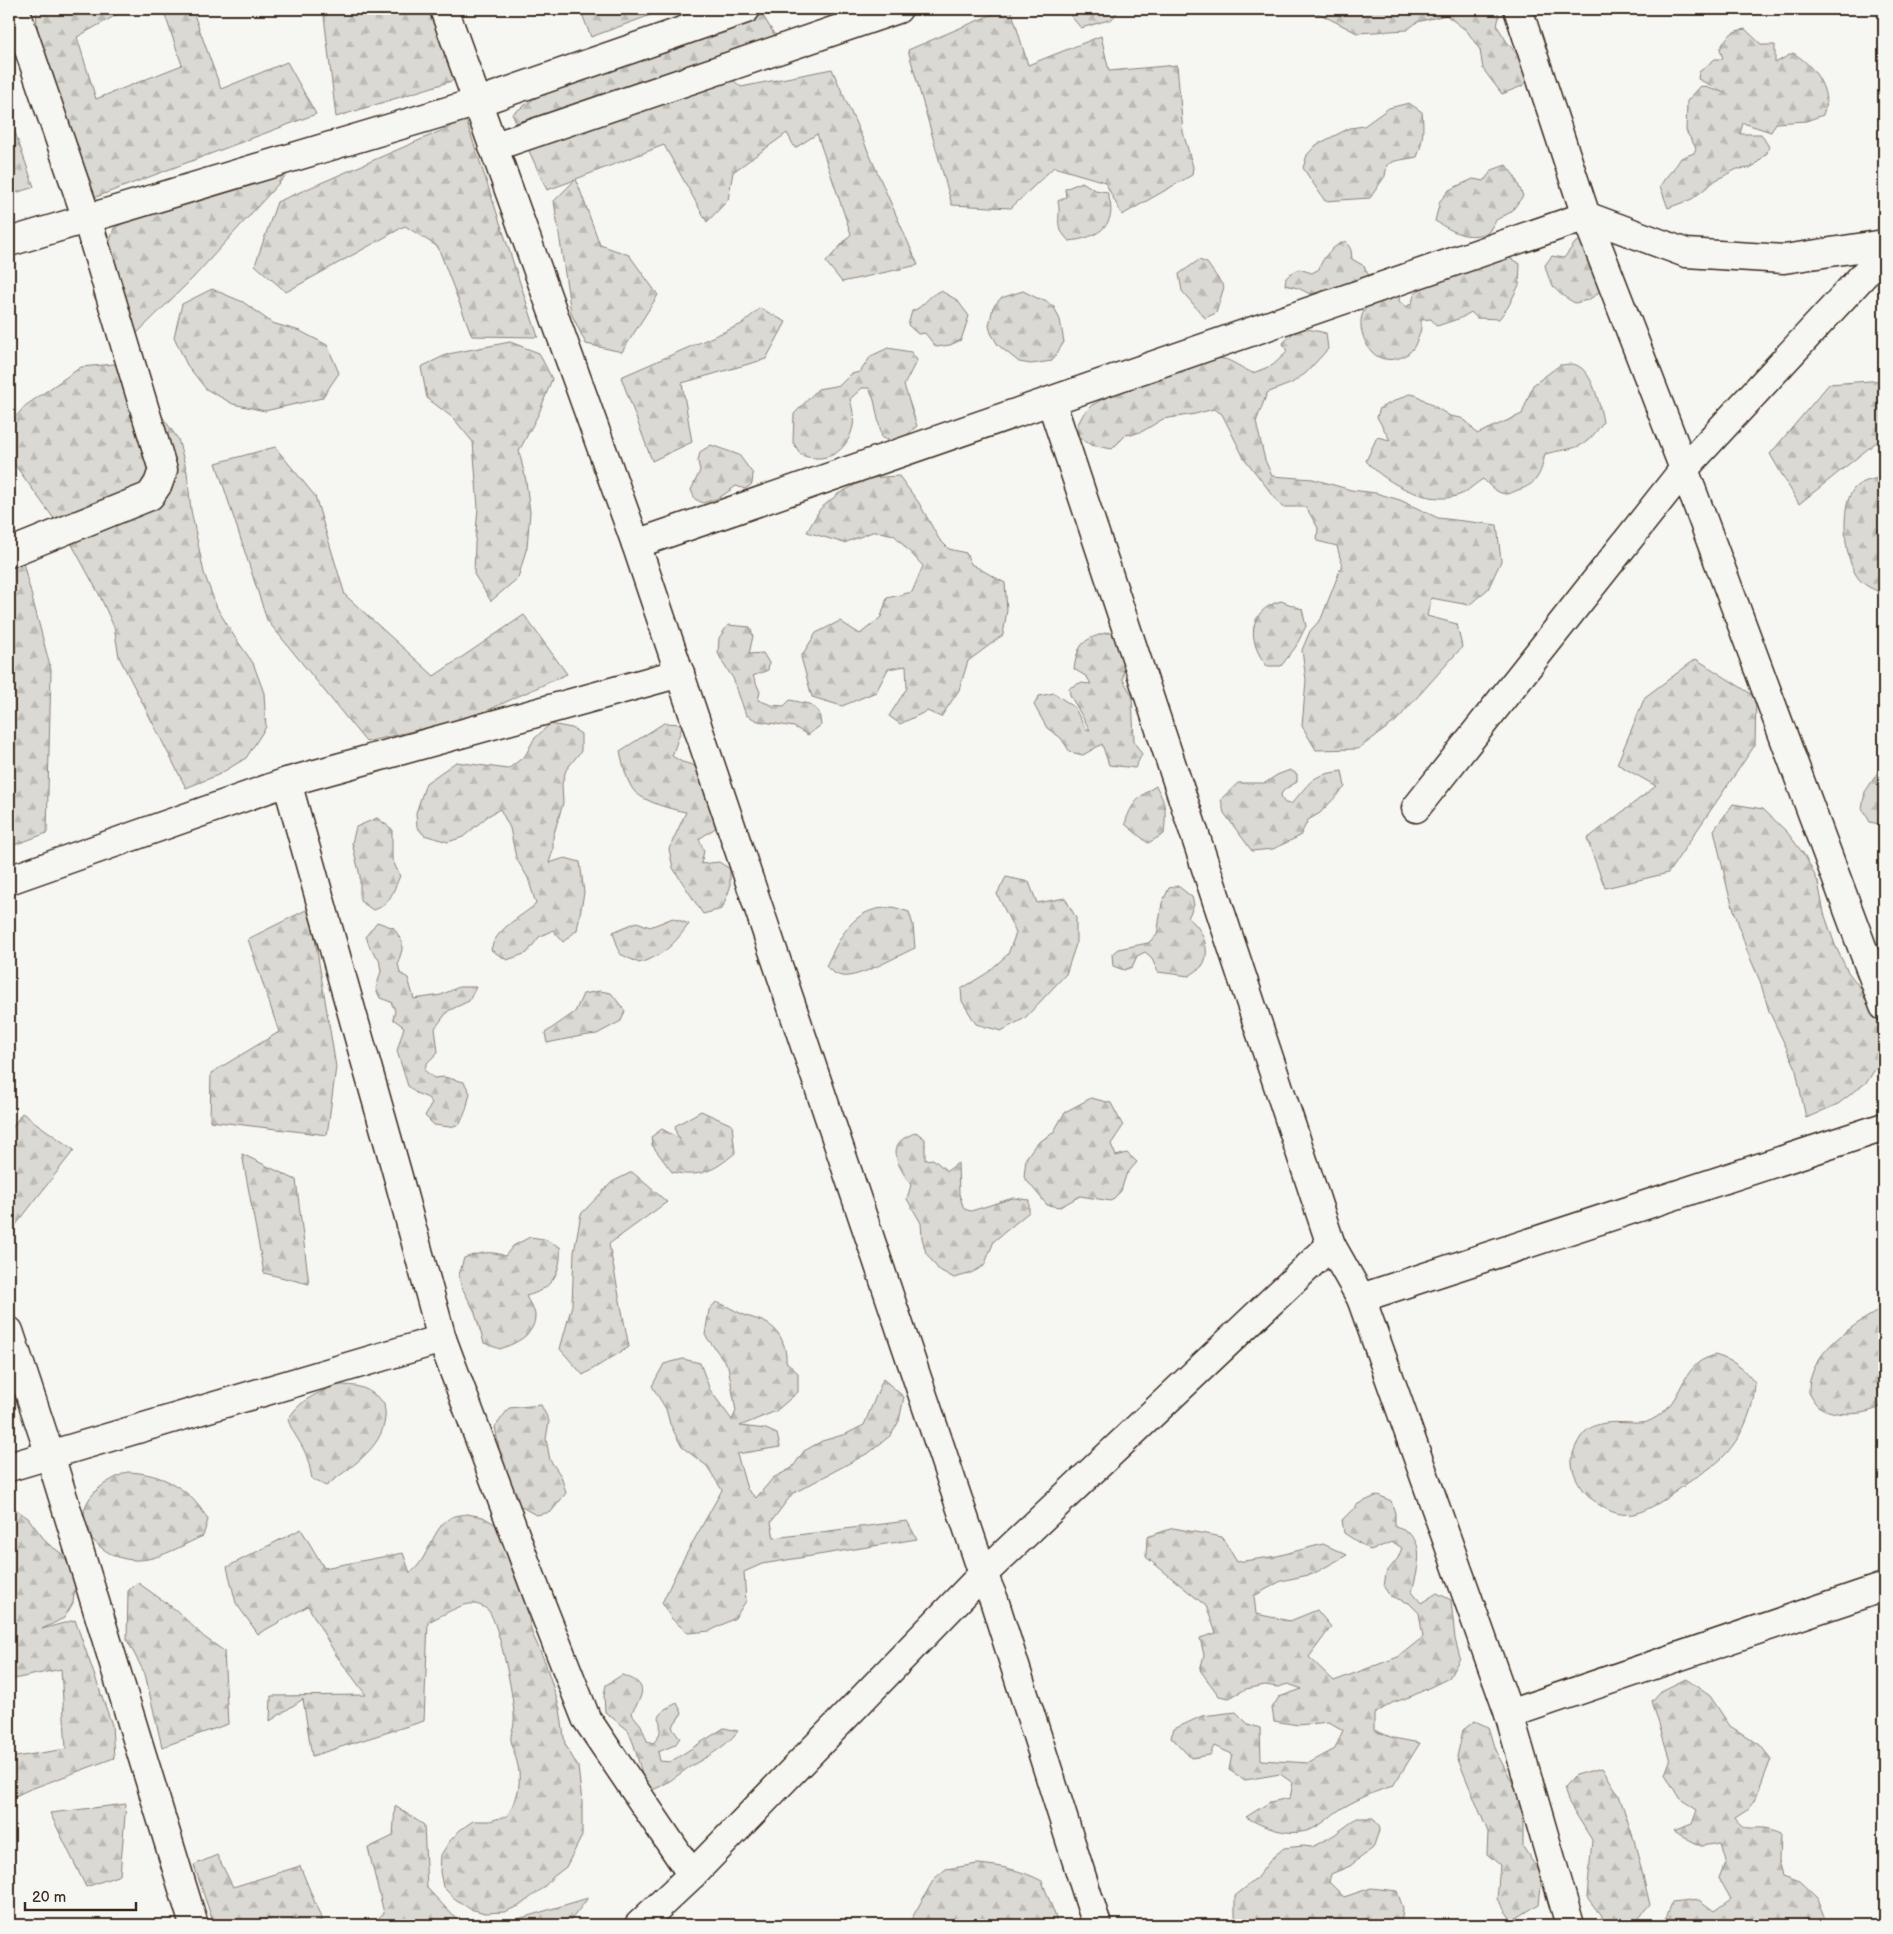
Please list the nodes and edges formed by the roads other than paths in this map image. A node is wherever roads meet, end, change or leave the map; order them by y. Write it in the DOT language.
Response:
graph roads {
  1 [pos="15,9"];
  2 [pos="444,9"];
  3 [pos="746,9"];
  4 [pos="898,9"];
  5 [pos="1518,9"];
  6 [pos="478,102"];
  7 [pos="493,147"];
  8 [pos="1586,216"];
  9 [pos="87,219"];
  10 [pos="9,242"];
  11 [pos="1884,244"];
  12 [pos="1884,253"];
  13 [pos="1051,401"];
  14 [pos="1684,469"];
  15 [pos="636,544"];
  16 [pos="9,553"];
  17 [pos="680,673"];
  18 [pos="287,782"];
  19 [pos="1416,808"];
  20 [pos="9,880"];
  21 [pos="1884,1006"];
  22 [pos="1884,1127"];
  23 [pos="1331,1245"];
  24 [pos="1361,1298"];
  25 [pos="9,1331"];
  26 [pos="442,1339"];
  27 [pos="50,1455"];
  28 [pos="9,1467"];
  29 [pos="983,1574"];
  30 [pos="1884,1587"];
  31 [pos="1509,1714"];
  32 [pos="692,1875"];
  33 [pos="194,1925"];
  34 [pos="638,1925"];
  35 [pos="1096,1925"];
  36 [pos="1570,1925"];
  1 -- 9 [label="street"];
  2 -- 6 [label="street"];
  3 -- 6 [label="street"];
  4 -- 7 [label="street"];
  5 -- 8 [label="street"];
  6 -- 7 [label="street"];
  6 -- 9 [label="street"];
  7 -- 15 [label="street"];
  8 -- 11 [label="street"];
  8 -- 13 [label="street"];
  8 -- 14 [label="street"];
  9 -- 10 [label="street"];
  9 -- 16 [label="street"];
  12 -- 14 [label="street"];
  13 -- 15 [label="street"];
  13 -- 23 [label="street"];
  14 -- 19 [label="street"];
  14 -- 21 [label="street"];
  15 -- 17 [label="street"];
  17 -- 18 [label="street"];
  17 -- 29 [label="street"];
  18 -- 20 [label="street"];
  18 -- 26 [label="street"];
  22 -- 24 [label="street"];
  23 -- 24 [label="street"];
  23 -- 29 [label="street"];
  24 -- 31 [label="street"];
  25 -- 27 [label="street"];
  26 -- 27 [label="street"];
  26 -- 32 [label="street"];
  27 -- 28 [label="street"];
  27 -- 33 [label="street"];
  29 -- 32 [label="street"];
  29 -- 35 [label="street"];
  30 -- 31 [label="street"];
  31 -- 36 [label="street"];
  32 -- 34 [label="street"];
}
